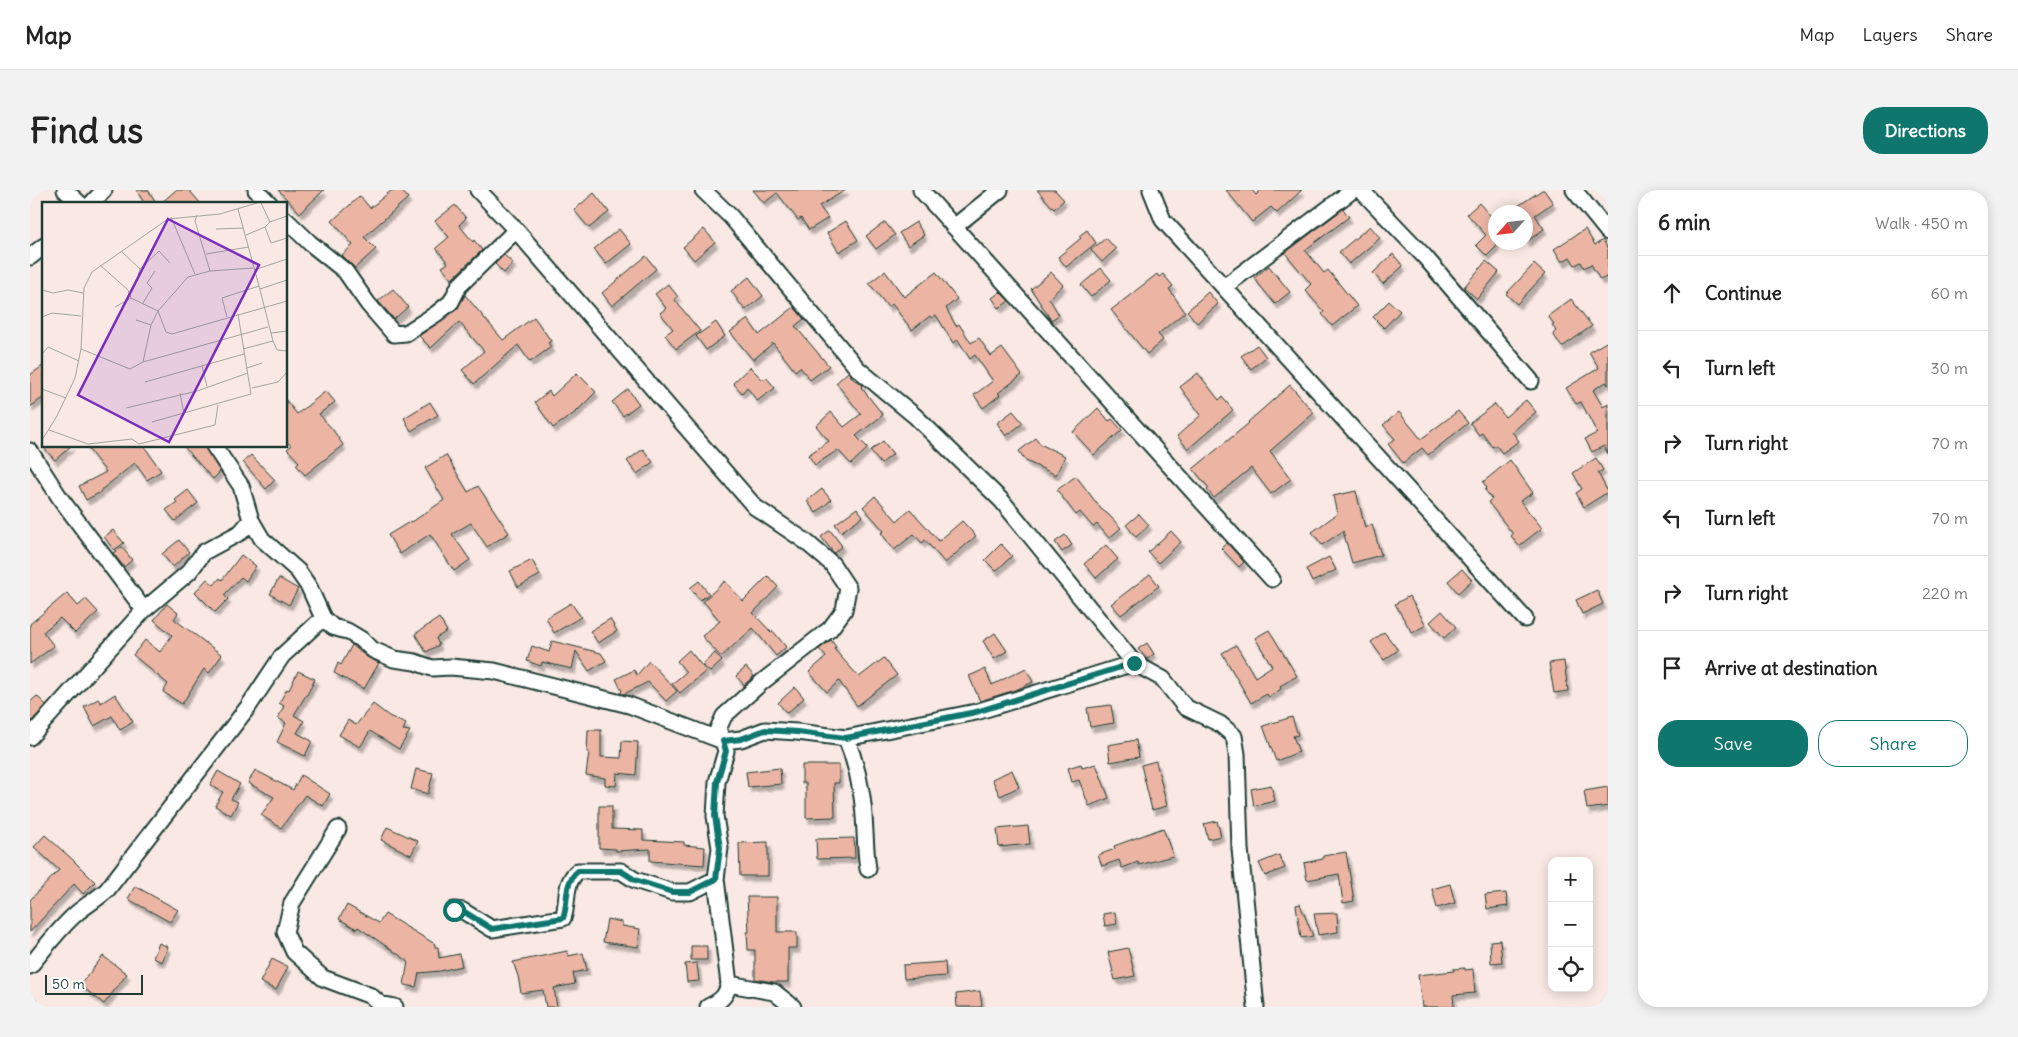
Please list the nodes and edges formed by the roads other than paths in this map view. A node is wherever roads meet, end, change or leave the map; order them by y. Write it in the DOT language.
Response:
graph roads {
  1 [pos="65,190"];
  2 [pos="104,190"];
  3 [pos="256,190"];
  4 [pos="478,190"];
  5 [pos="704,190"];
  6 [pos="921,190"];
  7 [pos="1000,190"];
  8 [pos="1151,190"];
  9 [pos="1353,190"];
  10 [pos="1361,190"];
  11 [pos="1574,190"];
  12 [pos="78,202"];
  13 [pos="92,202"];
  14 [pos="268,202"];
  15 [pos="288,222"];
  16 [pos="954,227"];
  17 [pos="516,230"];
  18 [pos="1608,232"];
  19 [pos="42,248"];
  20 [pos="30,257"];
  21 [pos="1224,287"];
  22 [pos="1531,381"];
  23 [pos="215,448"];
  24 [pos="30,451"];
  25 [pos="251,520"];
  26 [pos="1272,579"];
  27 [pos="144,610"];
  28 [pos="324,618"];
  29 [pos="1525,619"];
  30 [pos="1134,663"];
  31 [pos="30,737"];
  32 [pos="846,738"];
  33 [pos="723,741"];
  34 [pos="338,829"];
  35 [pos="868,868"];
  36 [pos="716,879"];
  37 [pos="454,910"];
  38 [pos="30,966"];
  39 [pos="729,984"];
  40 [pos="395,1007"];
  41 [pos="708,1007"];
  42 [pos="793,1007"];
  43 [pos="1256,1007"];
  1 -- 12 [label="street"];
  2 -- 13 [label="street"];
  3 -- 14 [label="street"];
  4 -- 17 [label="street"];
  5 -- 30 [label="street"];
  6 -- 16 [label="street"];
  7 -- 16 [label="street"];
  8 -- 21 [label="street"];
  9 -- 21 [label="street"];
  10 -- 22 [label="street"];
  11 -- 18 [label="street"];
  15 -- 17 [label="street"];
  16 -- 26 [label="street"];
  17 -- 33 [label="street"];
  19 -- 20 [label="street"];
  21 -- 29 [label="street"];
  23 -- 25 [label="street"];
  24 -- 27 [label="street"];
  25 -- 27 [label="street"];
  25 -- 28 [label="street"];
  27 -- 31 [label="street"];
  28 -- 33 [label="street"];
  28 -- 38 [label="street"];
  30 -- 32 [label="street"];
  30 -- 43 [label="street"];
  32 -- 33 [label="street"];
  32 -- 35 [label="street"];
  33 -- 36 [label="street"];
  34 -- 40 [label="street"];
  36 -- 37 [label="street"];
  36 -- 39 [label="street"];
  39 -- 41 [label="street"];
  39 -- 42 [label="street"];
}
